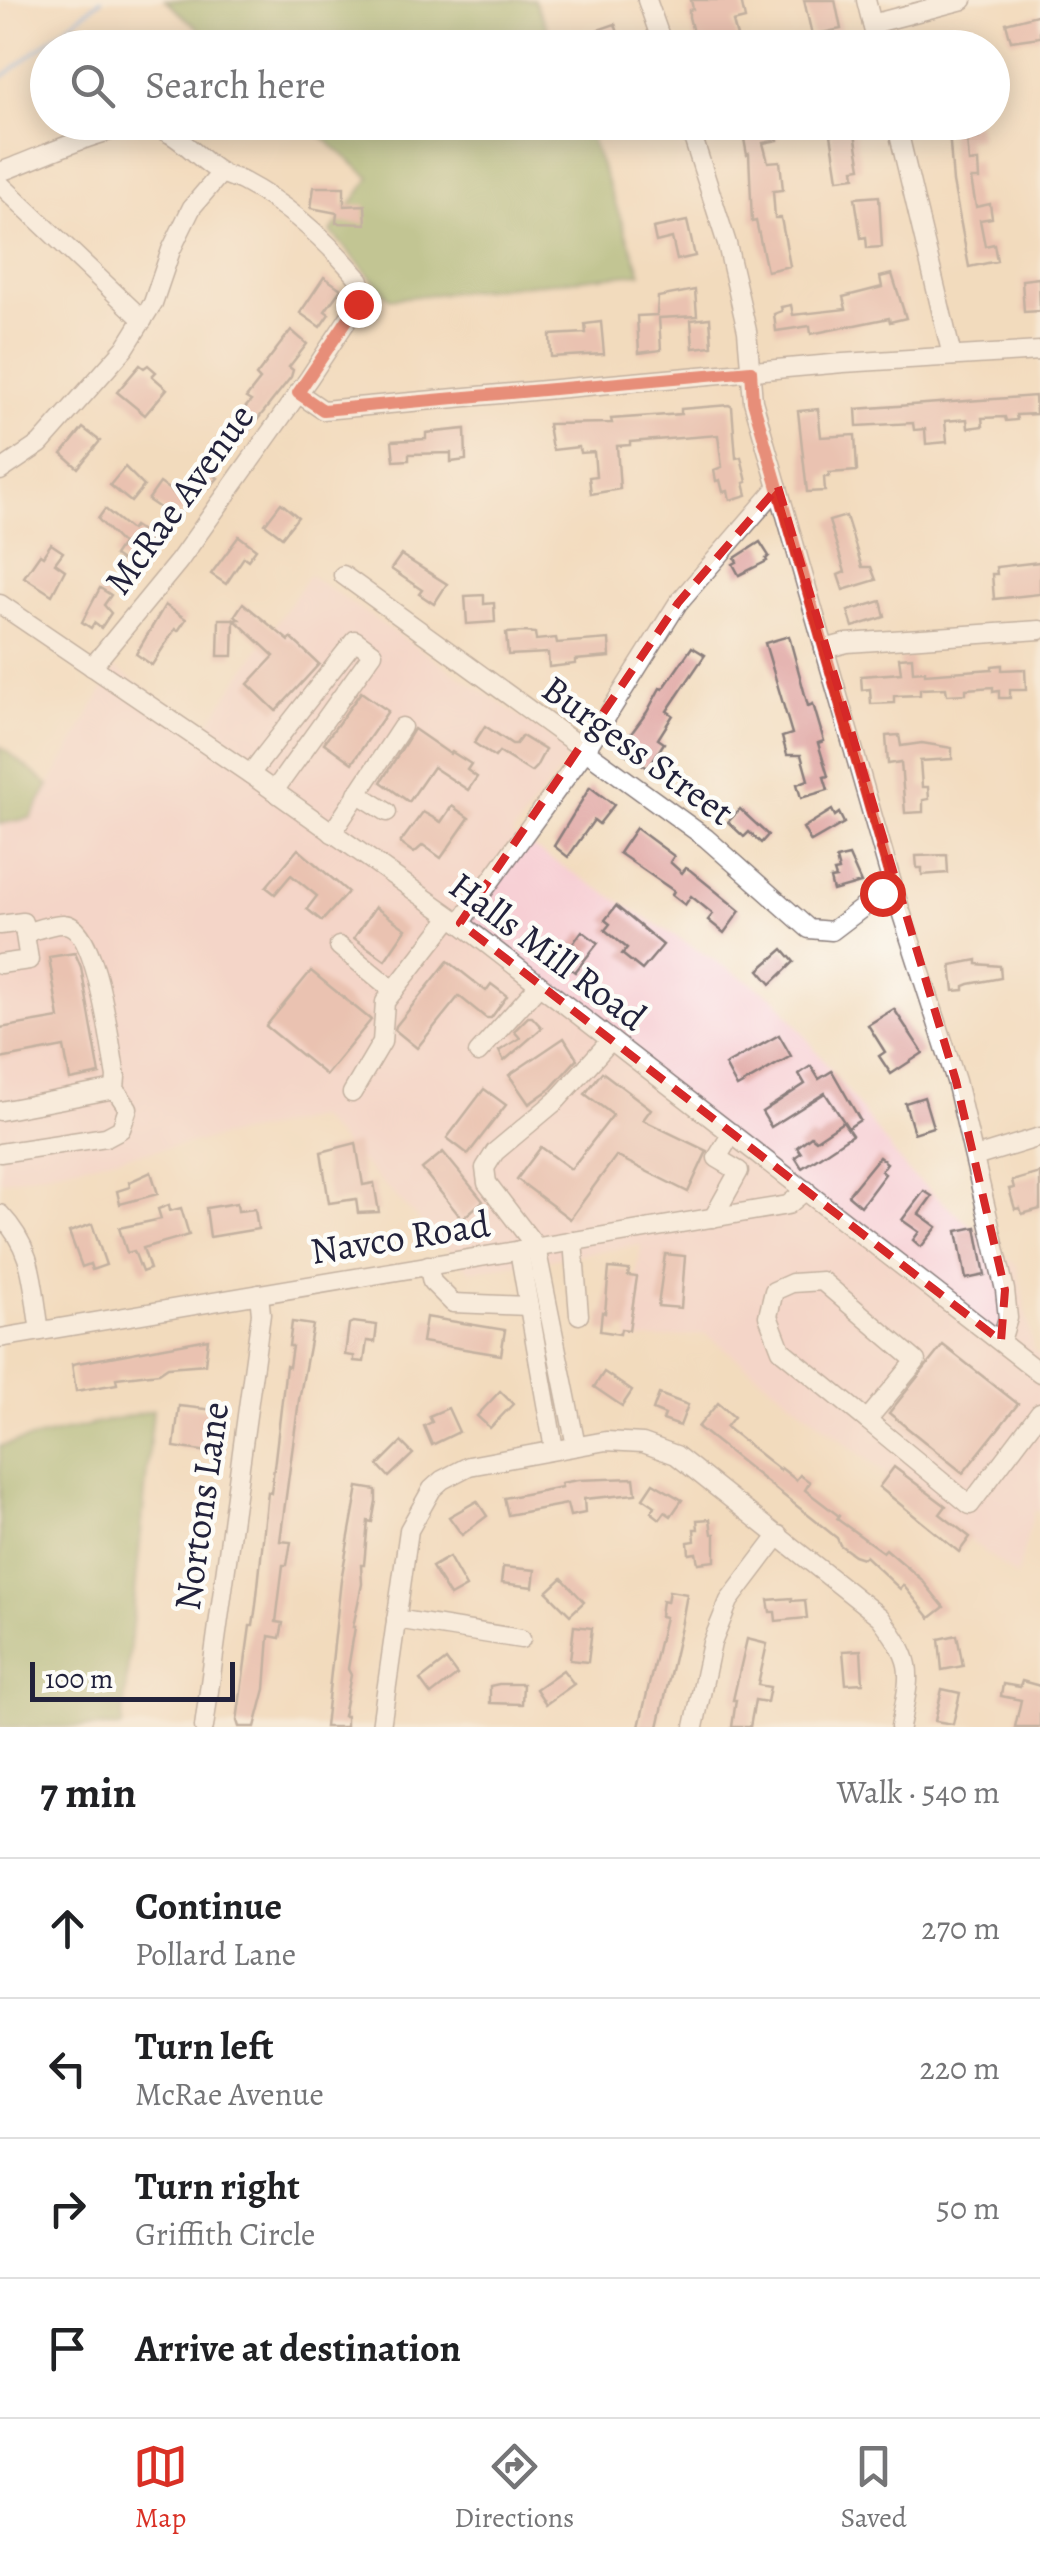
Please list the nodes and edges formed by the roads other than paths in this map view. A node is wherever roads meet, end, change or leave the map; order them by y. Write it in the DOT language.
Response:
graph roads {
  1 [pos="647,0"];
  2 [pos="866,0"];
  3 [pos="963,0"];
  4 [pos="872,24"];
  5 [pos="658,30"];
  6 [pos="874,30"];
  7 [pos="86,140"];
  8 [pos="179,140"];
  9 [pos="694,140"];
  10 [pos="900,140"];
  11 [pos="0,172"];
  12 [pos="221,173"];
  13 [pos="0,184"];
  14 [pos="144,320"];
  15 [pos="1040,351"];
  16 [pos="952,356"];
  17 [pos="751,371"];
  18 [pos="298,393"];
  19 [pos="0,471"];
  20 [pos="778,487"];
  21 [pos="343,575"];
  22 [pos="0,604"];
  23 [pos="1040,630"];
  24 [pos="824,649"];
  25 [pos="92,667"];
  26 [pos="402,728"];
  27 [pos="585,751"];
  28 [pos="250,774"];
  29 [pos="274,791"];
  30 [pos="357,793"];
  31 [pos="387,812"];
  32 [pos="332,833"];
  33 [pos="894,890"];
  34 [pos="456,920"];
  35 [pos="0,925"];
  36 [pos="25,933"];
  37 [pos="340,946"];
  38 [pos="0,964"];
  39 [pos="539,985"];
  40 [pos="394,991"];
  41 [pos="612,1040"];
  42 [pos="478,1053"];
  43 [pos="115,1089"];
  44 [pos="352,1093"];
  45 [pos="0,1111"];
  46 [pos="732,1133"];
  47 [pos="1040,1137"];
  48 [pos="0,1153"];
  49 [pos="975,1157"];
  50 [pos="806,1190"];
  51 [pos="0,1214"];
  52 [pos="713,1218"];
  53 [pos="573,1241"];
  54 [pos="527,1249"];
  55 [pos="428,1266"];
  56 [pos="259,1294"];
  57 [pos="528,1306"];
  58 [pos="580,1315"];
  59 [pos="40,1331"];
  60 [pos="0,1338"];
  61 [pos="1001,1340"];
  62 [pos="1040,1373"];
  63 [pos="1040,1412"];
  64 [pos="867,1420"];
  65 [pos="576,1446"];
  66 [pos="554,1450"];
  67 [pos="780,1535"];
  68 [pos="396,1619"];
  69 [pos="521,1639"];
  70 [pos="204,1727"];
  71 [pos="381,1727"];
  72 [pos="694,1727"];
  73 [pos="900,1727"];
  1 -- 5 [label="street"];
  2 -- 4 [label="street"];
  3 -- 4 [label="street"];
  4 -- 6 [label="street"];
  7 -- 11 [label="street"];
  8 -- 12 [label="street"];
  9 -- 17 [label="street"];
  10 -- 16 [label="street"];
  12 -- 14 [label="street"];
  12 -- 18 [label="street"];
  13 -- 14 [label="street"];
  14 -- 19 [label="street"];
  15 -- 16 [label="street, McRae Avenue"];
  16 -- 17 [label="street, McRae Avenue"];
  17 -- 18 [label="street, McRae Avenue"];
  17 -- 20 [label="street"];
  18 -- 25 [label="street, McRae Avenue"];
  20 -- 24 [label="street"];
  20 -- 27 [label="street"];
  21 -- 27 [label="street, Burgess Street"];
  22 -- 25 [label="street, Halls Mill Road"];
  23 -- 24 [label="street"];
  24 -- 33 [label="street"];
  25 -- 28 [label="street, Halls Mill Road"];
  26 -- 30 [label="street"];
  27 -- 33 [label="street, Burgess Street"];
  27 -- 34 [label="street"];
  28 -- 29 [label="street, Halls Mill Road"];
  28 -- 29 [label="street"];
  29 -- 32 [label="street, Halls Mill Road"];
  30 -- 31 [label="street"];
  30 -- 32 [label="street"];
  32 -- 34 [label="street, Halls Mill Road"];
  33 -- 49 [label="street"];
  34 -- 39 [label="street, Halls Mill Road"];
  34 -- 40 [label="street"];
  35 -- 36 [label="street"];
  36 -- 38 [label="street"];
  36 -- 43 [label="street"];
  37 -- 40 [label="street"];
  39 -- 41 [label="street, Halls Mill Road"];
  39 -- 42 [label="street"];
  40 -- 44 [label="street"];
  41 -- 46 [label="street, Halls Mill Road"];
  41 -- 54 [label="street"];
  43 -- 45 [label="street"];
  43 -- 48 [label="street"];
  46 -- 50 [label="street, Halls Mill Road"];
  46 -- 52 [label="street"];
  47 -- 49 [label="street"];
  49 -- 61 [label="street"];
  50 -- 52 [label="street, Navco Road"];
  50 -- 61 [label="street, Halls Mill Road"];
  51 -- 59 [label="street"];
  52 -- 53 [label="street, Navco Road"];
  53 -- 54 [label="street, Navco Road"];
  53 -- 58 [label="street"];
  54 -- 55 [label="street, Navco Road"];
  54 -- 57 [label="street"];
  54 -- 65 [label="street"];
  55 -- 56 [label="street, Navco Road"];
  55 -- 57 [label="street"];
  56 -- 59 [label="street, Navco Road"];
  56 -- 70 [label="street, Nortons Lane"];
  57 -- 66 [label="street"];
  59 -- 60 [label="street, Navco Road"];
  61 -- 62 [label="street, Halls Mill Road"];
  63 -- 64 [label="street"];
  64 -- 64 [label="street"];
  65 -- 66 [label="street"];
  65 -- 67 [label="street"];
  66 -- 68 [label="street"];
  67 -- 72 [label="street"];
  67 -- 73 [label="street"];
  68 -- 69 [label="street"];
  68 -- 71 [label="street"];
}
